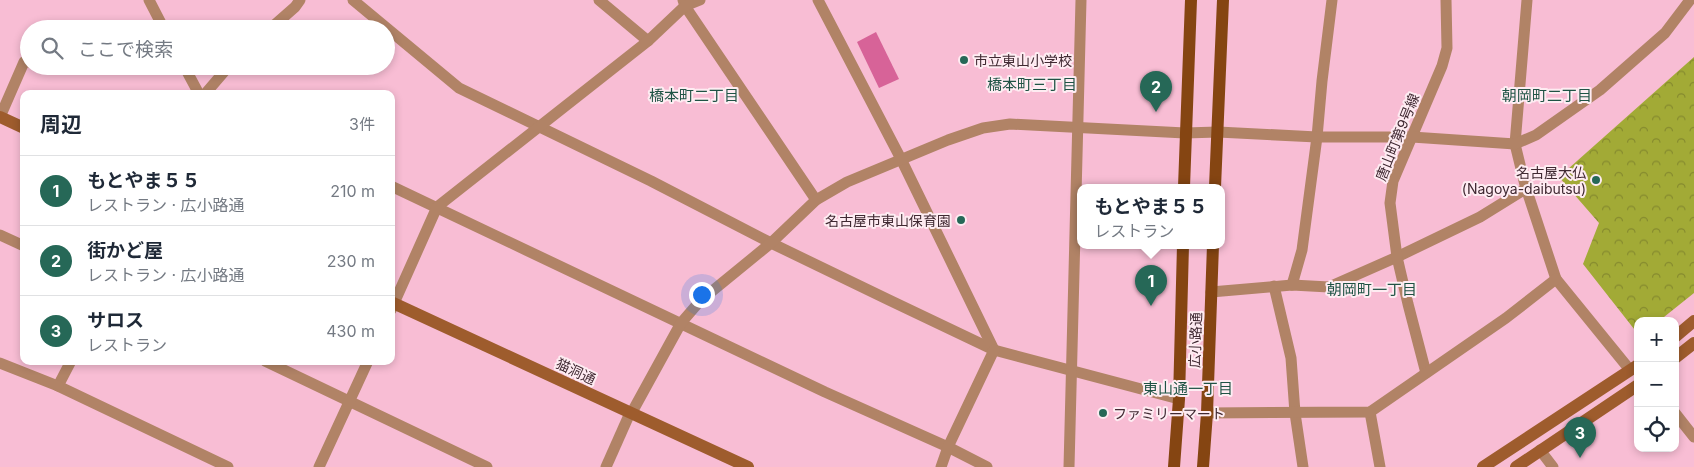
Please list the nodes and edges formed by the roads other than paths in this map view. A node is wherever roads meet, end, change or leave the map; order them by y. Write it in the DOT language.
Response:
graph roads {
  1 [pos="149,0"];
  2 [pos="300,0"];
  3 [pos="353,0"];
  4 [pos="599,0"];
  5 [pos="700,0"];
  6 [pos="818,0"];
  7 [pos="1081,0"];
  8 [pos="1191,0"];
  9 [pos="1223,0"];
  10 [pos="1332,0"];
  11 [pos="1446,0"];
  12 [pos="1527,0"];
  13 [pos="1690,0"];
  14 [pos="684,3"];
  15 [pos="159,20"];
  16 [pos="281,20"];
  17 [pos="377,20"];
  18 [pos="395,35"];
  19 [pos="648,40"];
  20 [pos="20,71"];
  21 [pos="189,75"];
  22 [pos="221,75"];
  23 [pos="197,90"];
  24 [pos="208,90"];
  25 [pos="0,117"];
  26 [pos="20,126"];
  27 [pos="539,126"];
  28 [pos="1078,127"];
  29 [pos="1218,132"];
  30 [pos="1185,133"];
  31 [pos="1318,137"];
  32 [pos="1412,137"];
  33 [pos="1514,144"];
  34 [pos="901,159"];
  35 [pos="1184,184"];
  36 [pos="1215,184"];
  37 [pos="395,188"];
  38 [pos="1527,188"];
  39 [pos="816,200"];
  40 [pos="437,208"];
  41 [pos="0,235"];
  42 [pos="771,243"];
  43 [pos="20,244"];
  44 [pos="1183,249"];
  45 [pos="1213,249"];
  46 [pos="1397,257"];
  47 [pos="1556,279"];
  48 [pos="1292,285"];
  49 [pos="1274,286"];
  50 [pos="1211,292"];
  51 [pos="395,299"];
  52 [pos="395,306"];
  53 [pos="1694,321"];
  54 [pos="681,322"];
  55 [pos="1679,333"];
  56 [pos="1694,343"];
  57 [pos="994,350"];
  58 [pos="1679,355"];
  59 [pos="0,363"];
  60 [pos="69,365"];
  61 [pos="274,365"];
  62 [pos="366,365"];
  63 [pos="1634,367"];
  64 [pos="1070,370"];
  65 [pos="1426,373"];
  66 [pos="58,386"];
  67 [pos="1634,388"];
  68 [pos="1179,399"];
  69 [pos="350,401"];
  70 [pos="1295,412"];
  71 [pos="1370,412"];
  72 [pos="1207,413"];
  73 [pos="630,414"];
  74 [pos="1679,418"];
  75 [pos="1694,437"];
  76 [pos="948,447"];
  77 [pos="1540,450"];
  78 [pos="228,467"];
  79 [pos="319,467"];
  80 [pos="487,467"];
  81 [pos="606,467"];
  82 [pos="748,467"];
  83 [pos="941,467"];
  84 [pos="987,467"];
  85 [pos="1069,467"];
  86 [pos="1174,467"];
  87 [pos="1203,467"];
  88 [pos="1303,467"];
  89 [pos="1380,467"];
  90 [pos="1483,467"];
  91 [pos="1516,467"];
  92 [pos="1553,467"];
  1 -- 15 [label="street"];
  2 -- 16 [label="street"];
  3 -- 17 [label="street"];
  4 -- 19 [label="street"];
  5 -- 14 [label="street"];
  6 -- 34 [label="street"];
  7 -- 28 [label="street"];
  8 -- 30 [label="main road"];
  9 -- 29 [label="main road"];
  10 -- 31 [label="street"];
  11 -- 32 [label="street, 唐山町第9号線"];
  12 -- 33 [label="street"];
  13 -- 33 [label="street"];
  14 -- 19 [label="street"];
  14 -- 39 [label="street"];
  18 -- 27 [label="street"];
  19 -- 27 [label="street"];
  20 -- 25 [label="street"];
  21 -- 23 [label="street"];
  22 -- 24 [label="street"];
  25 -- 26 [label="street"];
  27 -- 40 [label="street"];
  27 -- 42 [label="street"];
  28 -- 30 [label="street"];
  28 -- 34 [label="street"];
  28 -- 64 [label="street"];
  29 -- 30 [label="street"];
  29 -- 31 [label="street"];
  29 -- 36 [label="main road"];
  30 -- 35 [label="main road"];
  31 -- 32 [label="street"];
  31 -- 48 [label="street"];
  32 -- 33 [label="street"];
  32 -- 46 [label="street, 唐山町第9号線"];
  33 -- 38 [label="street"];
  34 -- 39 [label="street"];
  34 -- 57 [label="street"];
  37 -- 40 [label="street"];
  38 -- 46 [label="street"];
  38 -- 47 [label="street"];
  39 -- 42 [label="street"];
  40 -- 51 [label="street"];
  40 -- 54 [label="street"];
  41 -- 43 [label="street"];
  42 -- 54 [label="street"];
  42 -- 57 [label="street"];
  44 -- 68 [label="main road, 広小路通"];
  45 -- 50 [label="main road, 広小路通"];
  46 -- 48 [label="street"];
  46 -- 65 [label="street, 唐山町第9号線"];
  47 -- 63 [label="street"];
  47 -- 65 [label="street"];
  48 -- 49 [label="street"];
  49 -- 50 [label="street"];
  49 -- 70 [label="street"];
  50 -- 72 [label="main road, 広小路通"];
  52 -- 73 [label="street, 猫洞通"];
  53 -- 55 [label="street"];
  54 -- 73 [label="street"];
  54 -- 76 [label="street"];
  56 -- 58 [label="street"];
  57 -- 64 [label="street"];
  57 -- 76 [label="street"];
  59 -- 66 [label="street"];
  60 -- 66 [label="street"];
  61 -- 69 [label="street"];
  62 -- 69 [label="street"];
  63 -- 90 [label="street"];
  64 -- 68 [label="street"];
  64 -- 85 [label="street"];
  65 -- 71 [label="street"];
  66 -- 78 [label="street"];
  67 -- 77 [label="street"];
  68 -- 86 [label="main road, 広小路通"];
  69 -- 79 [label="street"];
  69 -- 80 [label="street"];
  70 -- 71 [label="street"];
  70 -- 72 [label="street"];
  70 -- 88 [label="street"];
  71 -- 89 [label="street"];
  72 -- 87 [label="main road, 広小路通"];
  73 -- 81 [label="street"];
  73 -- 82 [label="street, 猫洞通"];
  74 -- 75 [label="street"];
  76 -- 83 [label="street"];
  76 -- 84 [label="street"];
  77 -- 91 [label="street"];
  77 -- 92 [label="street"];
}
